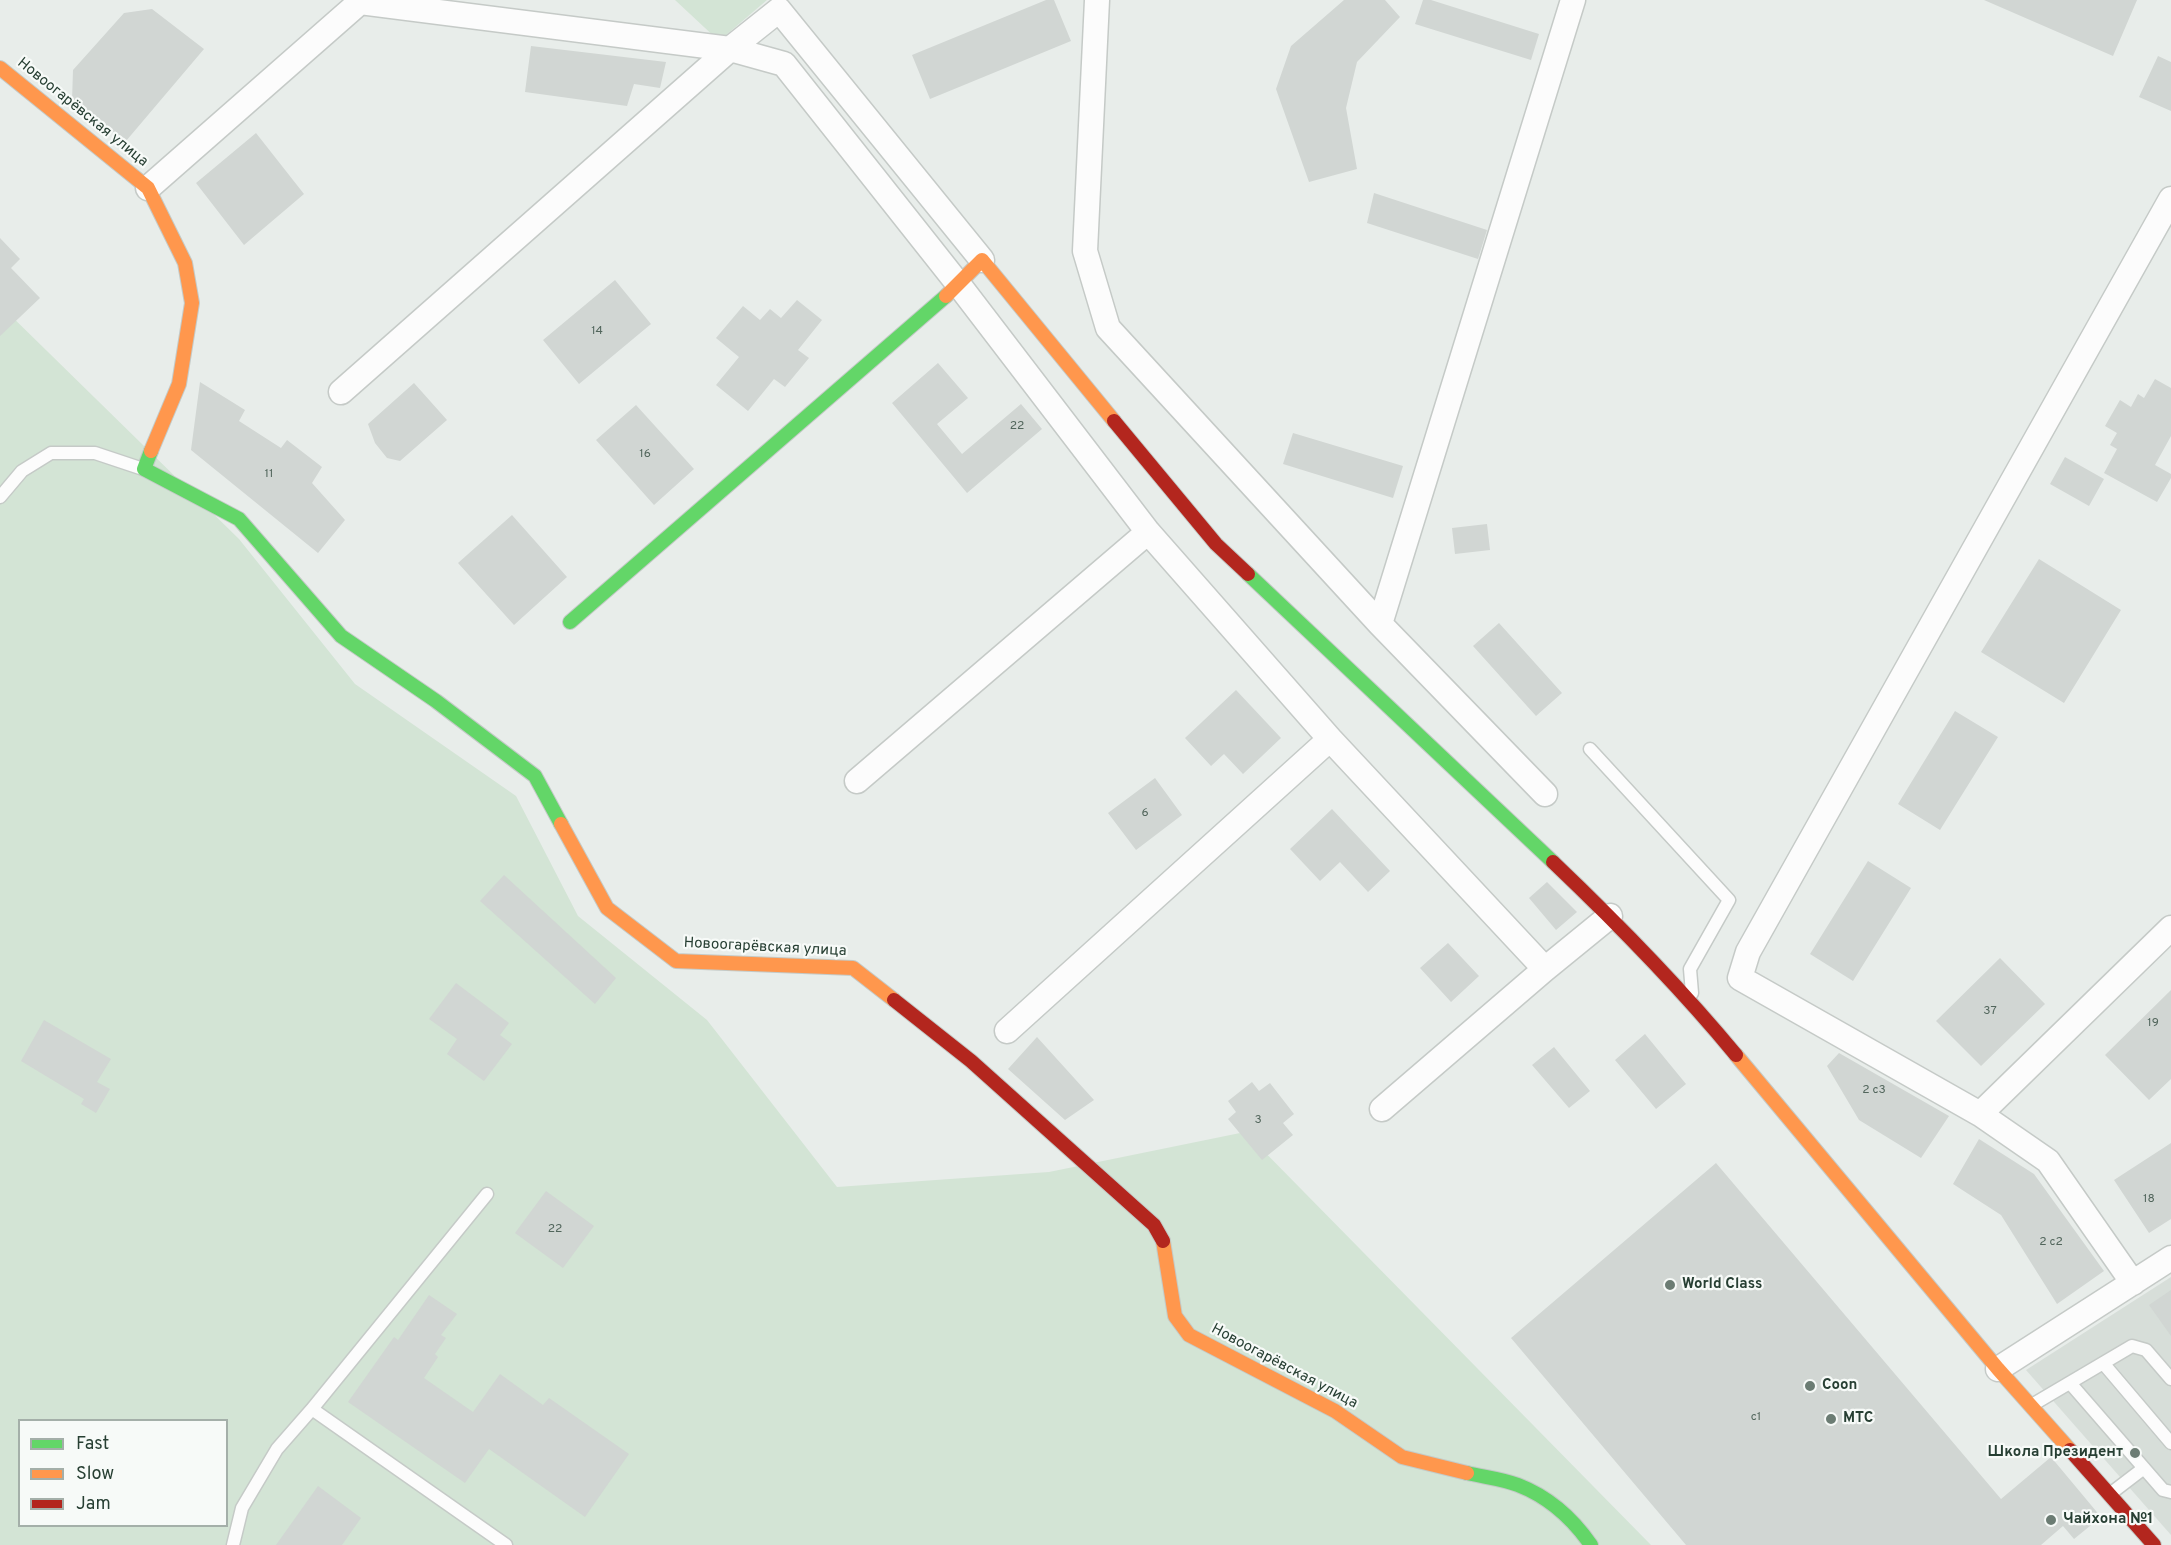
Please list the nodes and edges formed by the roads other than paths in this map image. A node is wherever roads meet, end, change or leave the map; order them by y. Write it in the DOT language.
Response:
graph roads {
  1 [pos="1097,0"];
  2 [pos="1573,0"];
  3 [pos="730,50"];
  4 [pos="0,68"];
  5 [pos="148,188"];
  6 [pos="2171,199"];
  7 [pos="982,260"];
  8 [pos="959,285"];
  9 [pos="341,392"];
  10 [pos="144,469"];
  11 [pos="0,497"];
  12 [pos="1148,532"];
  13 [pos="570,622"];
  14 [pos="1380,624"];
  15 [pos="1330,739"];
  16 [pos="1590,749"];
  17 [pos="857,781"];
  18 [pos="1545,794"];
  19 [pos="1610,915"];
  20 [pos="2171,928"];
  21 [pos="1545,969"];
  22 [pos="1693,1003"];
  23 [pos="1007,1030"];
  24 [pos="1382,1109"];
  25 [pos="1980,1114"];
  26 [pos="487,1194"];
  27 [pos="2171,1258"];
  28 [pos="2133,1283"];
  29 [pos="2103,1363"];
  30 [pos="1998,1369"];
  31 [pos="2171,1379"];
  32 [pos="2070,1383"];
  33 [pos="2030,1406"];
  34 [pos="312,1409"];
  35 [pos="2171,1443"];
  36 [pos="2144,1468"];
  37 [pos="2171,1492"];
  38 [pos="2109,1494"];
  39 [pos="233,1545"];
  40 [pos="506,1545"];
  41 [pos="1591,1545"];
  42 [pos="2154,1545"];
  1 -- 14 [label="street"];
  2 -- 14 [label="street"];
  3 -- 5 [label="street"];
  3 -- 7 [label="street"];
  3 -- 8 [label="street"];
  3 -- 9 [label="street"];
  4 -- 5 [label="street, Новоогарёвская улица"];
  5 -- 10 [label="street, Новоогарёвская улица"];
  6 -- 25 [label="street"];
  7 -- 8 [label="street"];
  7 -- 19 [label="street"];
  8 -- 12 [label="street"];
  8 -- 13 [label="street"];
  10 -- 11 [label="lane"];
  10 -- 41 [label="street, Новоогарёвская улица"];
  12 -- 15 [label="street"];
  12 -- 17 [label="street"];
  14 -- 18 [label="street"];
  15 -- 21 [label="street"];
  15 -- 23 [label="street"];
  16 -- 22 [label="lane"];
  19 -- 21 [label="street"];
  19 -- 22 [label="street"];
  20 -- 25 [label="street"];
  21 -- 24 [label="street"];
  22 -- 30 [label="street"];
  25 -- 28 [label="street"];
  26 -- 34 [label="lane"];
  27 -- 28 [label="street"];
  28 -- 30 [label="street"];
  29 -- 31 [label="lane"];
  29 -- 32 [label="lane"];
  29 -- 35 [label="lane"];
  30 -- 33 [label="street"];
  32 -- 33 [label="lane"];
  32 -- 36 [label="lane"];
  33 -- 38 [label="street"];
  34 -- 39 [label="lane"];
  34 -- 40 [label="lane"];
  36 -- 37 [label="lane"];
  36 -- 38 [label="lane"];
  38 -- 42 [label="street"];
}
